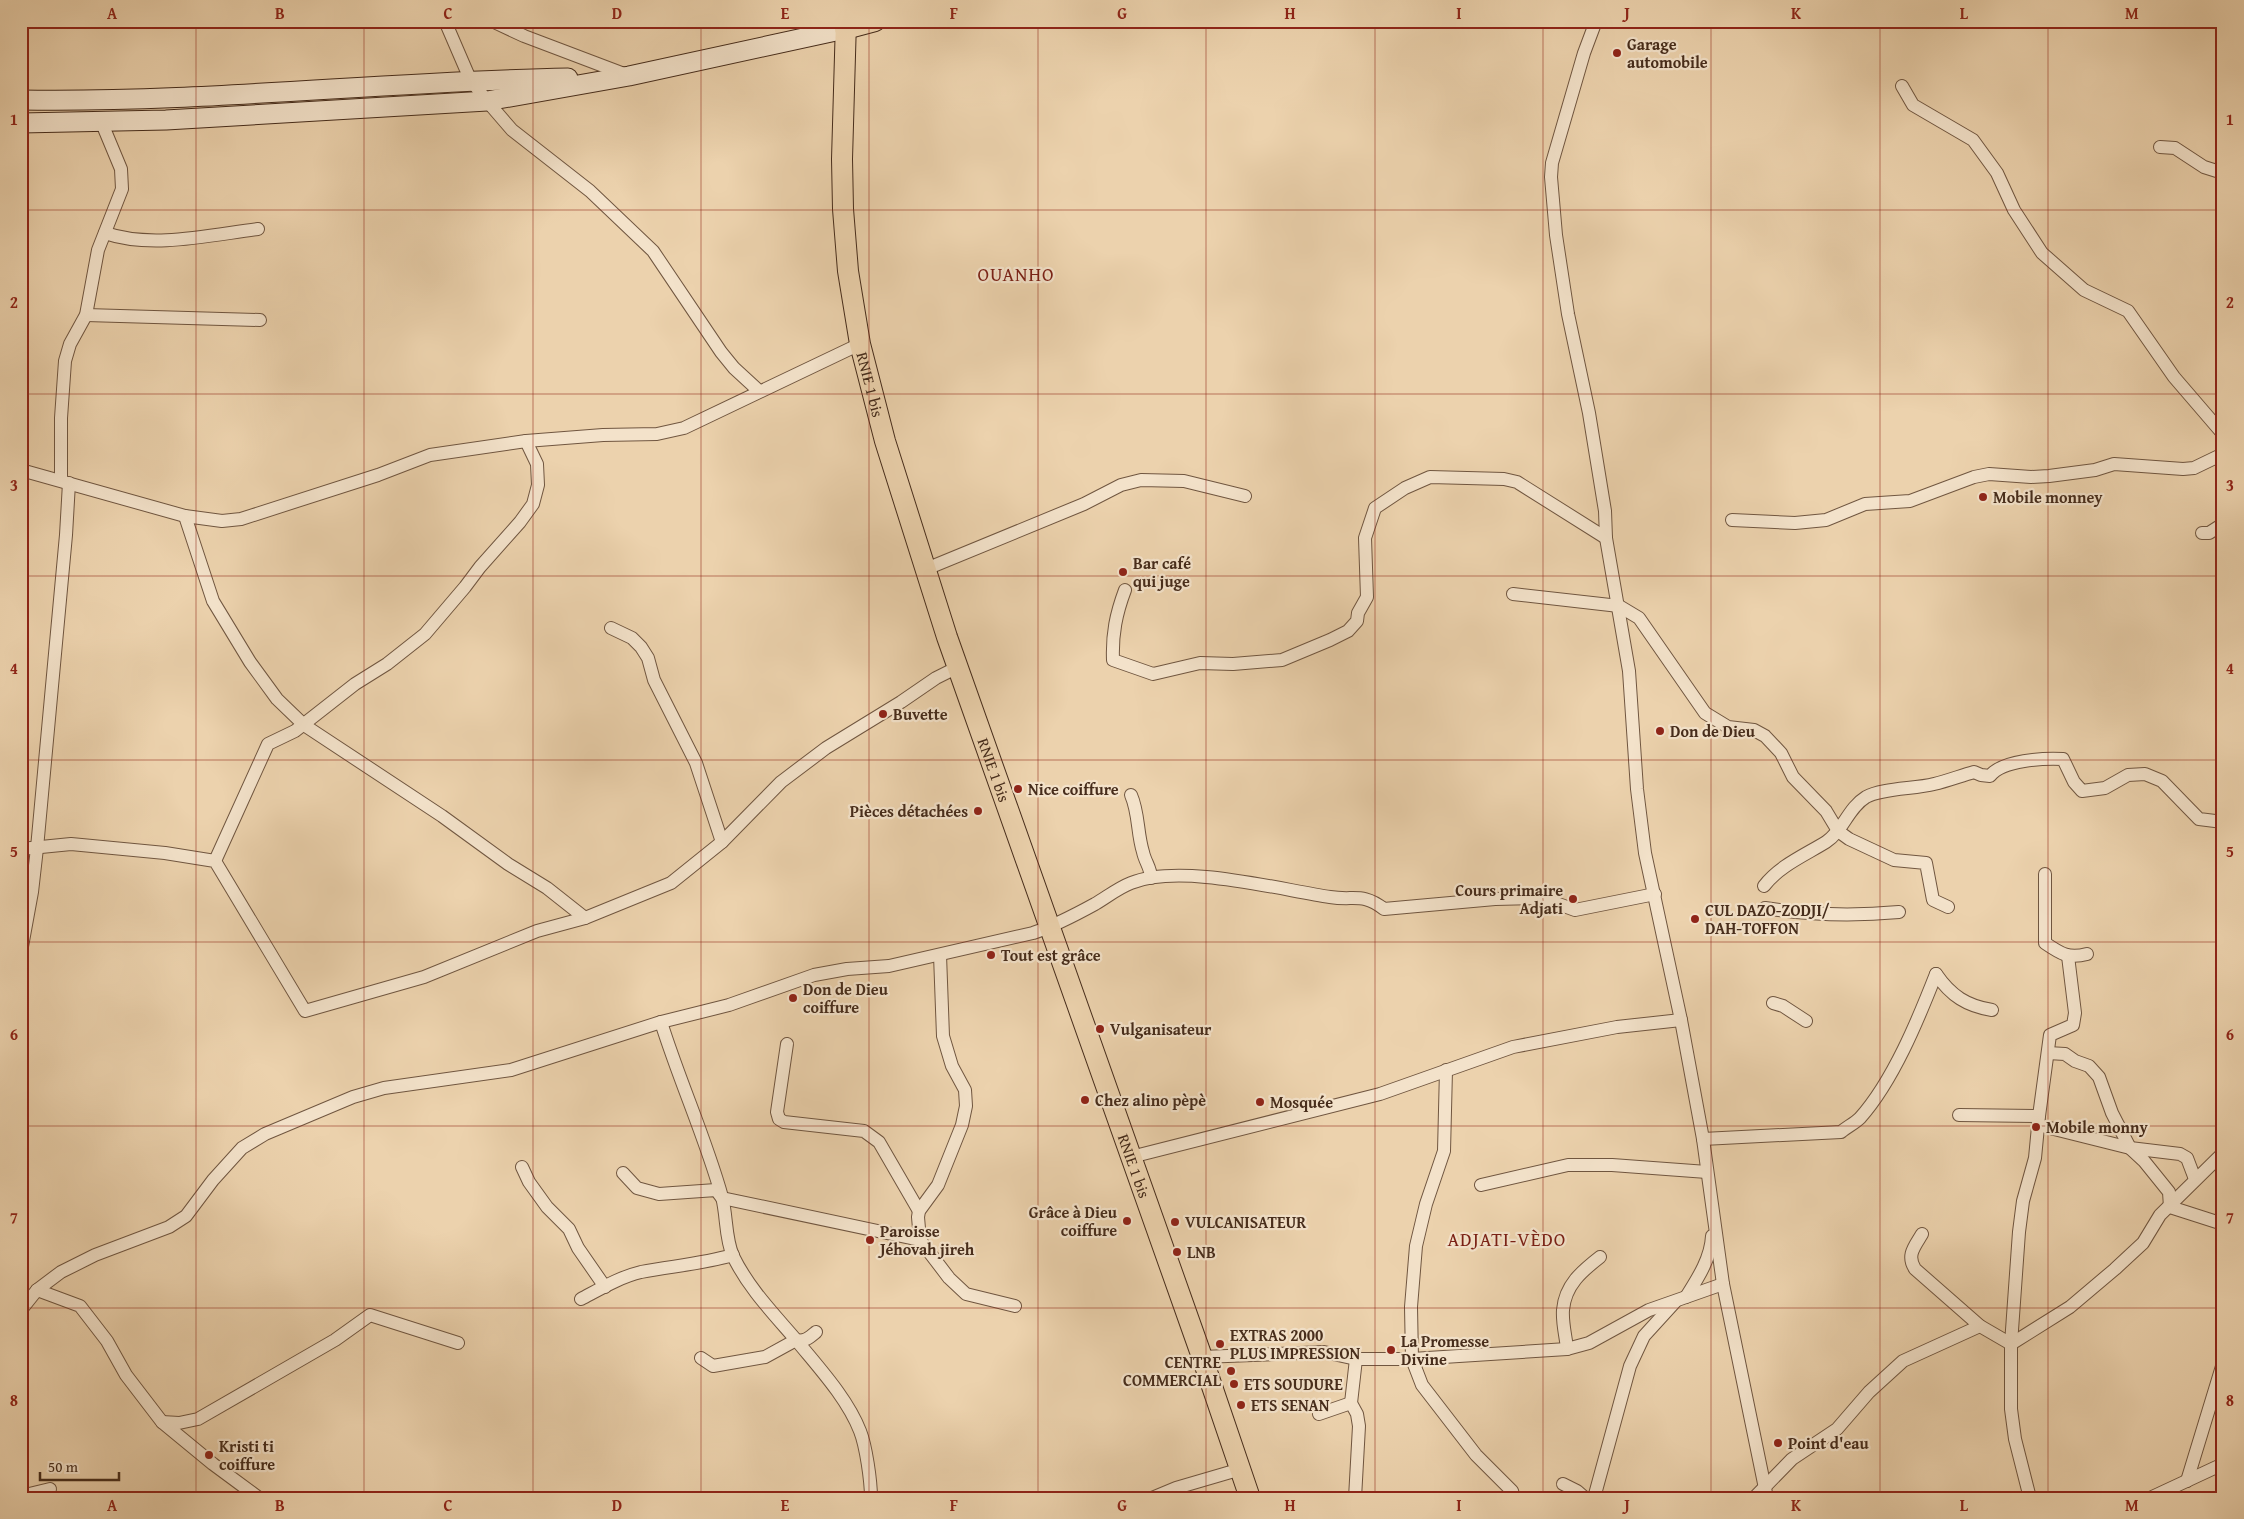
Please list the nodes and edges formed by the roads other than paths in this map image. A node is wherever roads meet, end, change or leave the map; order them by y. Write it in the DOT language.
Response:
graph roads {
  1 [pos="445,21"];
  2 [pos="492,21"];
  3 [pos="875,21"];
  4 [pos="1596,21"];
  5 [pos="846,25"];
  6 [pos="629,76"];
  7 [pos="470,79"];
  8 [pos="1902,86"];
  9 [pos="163,98"];
  10 [pos="21,100"];
  11 [pos="60,101"];
  12 [pos="487,101"];
  13 [pos="166,120"];
  14 [pos="102,121"];
  15 [pos="67,122"];
  16 [pos="21,124"];
  17 [pos="2160,147"];
  18 [pos="2223,173"];
  19 [pos="258,229"];
  20 [pos="105,233"];
  21 [pos="86,315"];
  22 [pos="260,320"];
  23 [pos="860,344"];
  24 [pos="759,390"];
  25 [pos="2223,434"];
  26 [pos="526,441"];
  27 [pos="2223,454"];
  28 [pos="21,470"];
  29 [pos="65,482"];
  30 [pos="1245,496"];
  31 [pos="185,516"];
  32 [pos="1732,520"];
  33 [pos="2223,524"];
  34 [pos="2202,533"];
  35 [pos="1606,538"];
  36 [pos="926,569"];
  37 [pos="1125,590"];
  38 [pos="1513,594"];
  39 [pos="1619,606"];
  40 [pos="610,628"];
  41 [pos="958,667"];
  42 [pos="304,725"];
  43 [pos="1131,795"];
  44 [pos="2223,822"];
  45 [pos="1838,831"];
  46 [pos="722,842"];
  47 [pos="38,848"];
  48 [pos="21,850"];
  49 [pos="215,861"];
  50 [pos="2045,874"];
  51 [pos="1151,878"];
  52 [pos="1764,886"];
  53 [pos="1655,894"];
  54 [pos="1948,907"];
  55 [pos="1765,908"];
  56 [pos="1899,912"];
  57 [pos="585,918"];
  58 [pos="1049,928"];
  59 [pos="21,952"];
  60 [pos="2087,954"];
  61 [pos="940,955"];
  62 [pos="2068,956"];
  63 [pos="1773,1004"];
  64 [pos="1992,1010"];
  65 [pos="1681,1020"];
  66 [pos="1806,1021"];
  67 [pos="661,1022"];
  68 [pos="787,1044"];
  69 [pos="2048,1053"];
  70 [pos="1446,1070"];
  71 [pos="1959,1115"];
  72 [pos="2038,1121"];
  73 [pos="1703,1139"];
  74 [pos="2130,1148"];
  75 [pos="2223,1153"];
  76 [pos="1131,1157"];
  77 [pos="522,1167"];
  78 [pos="1707,1172"];
  79 [pos="623,1174"];
  80 [pos="2195,1179"];
  81 [pos="1481,1185"];
  82 [pos="722,1198"];
  83 [pos="2170,1207"];
  84 [pos="919,1211"];
  85 [pos="1714,1217"];
  86 [pos="2223,1224"];
  87 [pos="1922,1234"];
  88 [pos="920,1240"];
  89 [pos="732,1255"];
  90 [pos="1600,1257"];
  91 [pos="1723,1284"];
  92 [pos="605,1287"];
  93 [pos="38,1290"];
  94 [pos="581,1298"];
  95 [pos="1682,1299"];
  96 [pos="1015,1306"];
  97 [pos="21,1310"];
  98 [pos="1980,1326"];
  99 [pos="816,1332"];
  100 [pos="796,1340"];
  101 [pos="458,1343"];
  102 [pos="2011,1344"];
  103 [pos="1567,1350"];
  104 [pos="1202,1357"];
  105 [pos="700,1358"];
  106 [pos="1356,1359"];
  107 [pos="1412,1359"];
  108 [pos="2223,1363"];
  109 [pos="1351,1403"];
  110 [pos="1320,1414"];
  111 [pos="162,1422"];
  112 [pos="2223,1464"];
  113 [pos="1241,1469"];
  114 [pos="2187,1480"];
  115 [pos="1563,1484"];
  116 [pos="50,1489"];
  117 [pos="1766,1493"];
  118 [pos="21,1496"];
  119 [pos="259,1498"];
  120 [pos="871,1498"];
  121 [pos="1152,1498"];
  122 [pos="1250,1498"];
  123 [pos="1355,1498"];
  124 [pos="1514,1498"];
  125 [pos="1585,1498"];
  126 [pos="1594,1498"];
  127 [pos="1754,1498"];
  128 [pos="2030,1498"];
  129 [pos="2150,1498"];
  1 -- 7 [label="street"];
  2 -- 6 [label="street"];
  3 -- 5 [label="main road"];
  4 -- 35 [label="street"];
  5 -- 6 [label="main road"];
  5 -- 23 [label="main road, RNIE 1 bis"];
  6 -- 7 [label="main road"];
  6 -- 12 [label="main road"];
  7 -- 9 [label="main road"];
  7 -- 12 [label="street"];
  8 -- 25 [label="street"];
  9 -- 11 [label="main road"];
  9 -- 13 [label="street"];
  10 -- 11 [label="main road"];
  11 -- 15 [label="street"];
  12 -- 13 [label="main road"];
  12 -- 24 [label="street"];
  13 -- 14 [label="main road"];
  14 -- 15 [label="main road"];
  14 -- 20 [label="street"];
  15 -- 16 [label="main road"];
  17 -- 18 [label="street"];
  19 -- 20 [label="street"];
  20 -- 21 [label="street"];
  21 -- 22 [label="street"];
  21 -- 29 [label="street"];
  23 -- 24 [label="street"];
  23 -- 36 [label="main road, RNIE 1 bis"];
  24 -- 26 [label="street"];
  26 -- 31 [label="street"];
  26 -- 42 [label="street"];
  27 -- 32 [label="street"];
  28 -- 29 [label="street"];
  29 -- 31 [label="street"];
  29 -- 47 [label="street"];
  30 -- 36 [label="street"];
  31 -- 42 [label="street"];
  33 -- 34 [label="street"];
  35 -- 37 [label="street"];
  35 -- 39 [label="street"];
  36 -- 41 [label="main road, RNIE 1 bis"];
  38 -- 39 [label="street"];
  39 -- 45 [label="street"];
  39 -- 53 [label="street"];
  40 -- 46 [label="street"];
  41 -- 46 [label="street"];
  41 -- 58 [label="main road, RNIE 1 bis"];
  42 -- 49 [label="street"];
  42 -- 57 [label="street"];
  43 -- 51 [label="street"];
  44 -- 45 [label="street"];
  45 -- 52 [label="street"];
  45 -- 54 [label="street"];
  46 -- 57 [label="street"];
  47 -- 48 [label="street"];
  47 -- 49 [label="street"];
  47 -- 59 [label="street"];
  49 -- 57 [label="street"];
  50 -- 62 [label="street"];
  51 -- 53 [label="street"];
  51 -- 58 [label="street"];
  53 -- 65 [label="street"];
  55 -- 56 [label="street"];
  58 -- 61 [label="street"];
  58 -- 76 [label="main road, RNIE 1 bis"];
  60 -- 62 [label="street"];
  61 -- 67 [label="street"];
  61 -- 84 [label="street"];
  62 -- 69 [label="street"];
  63 -- 66 [label="street"];
  64 -- 73 [label="street"];
  65 -- 70 [label="street"];
  65 -- 73 [label="street"];
  67 -- 82 [label="street"];
  67 -- 93 [label="street"];
  68 -- 84 [label="street"];
  69 -- 72 [label="street"];
  69 -- 74 [label="street"];
  70 -- 76 [label="street"];
  70 -- 107 [label="street"];
  71 -- 72 [label="street"];
  72 -- 74 [label="street"];
  72 -- 102 [label="street"];
  73 -- 78 [label="street"];
  74 -- 80 [label="street"];
  74 -- 83 [label="street"];
  75 -- 80 [label="street"];
  76 -- 104 [label="main road, RNIE 1 bis"];
  77 -- 92 [label="street"];
  78 -- 81 [label="street"];
  78 -- 85 [label="street"];
  79 -- 82 [label="street"];
  80 -- 83 [label="street"];
  82 -- 88 [label="street"];
  82 -- 89 [label="street"];
  83 -- 86 [label="street"];
  83 -- 102 [label="street"];
  84 -- 88 [label="street"];
  85 -- 91 [label="street"];
  85 -- 95 [label="street"];
  87 -- 98 [label="street"];
  88 -- 96 [label="street"];
  89 -- 92 [label="street"];
  89 -- 100 [label="street"];
  90 -- 103 [label="street"];
  91 -- 95 [label="street"];
  91 -- 117 [label="street"];
  92 -- 94 [label="street"];
  93 -- 97 [label="street"];
  93 -- 111 [label="street"];
  95 -- 103 [label="street"];
  95 -- 126 [label="street"];
  98 -- 102 [label="street"];
  98 -- 117 [label="street"];
  99 -- 100 [label="street"];
  100 -- 105 [label="street"];
  100 -- 120 [label="street"];
  101 -- 111 [label="street"];
  102 -- 128 [label="street"];
  103 -- 107 [label="street"];
  104 -- 106 [label="street"];
  104 -- 113 [label="main road, RNIE 1 bis"];
  106 -- 107 [label="street"];
  106 -- 109 [label="street"];
  107 -- 124 [label="street"];
  108 -- 114 [label="street"];
  109 -- 110 [label="street"];
  109 -- 123 [label="street"];
  111 -- 119 [label="street"];
  112 -- 114 [label="street"];
  113 -- 121 [label="street"];
  113 -- 122 [label="main road, RNIE 1 bis"];
  114 -- 129 [label="street"];
  115 -- 125 [label="street"];
  116 -- 118 [label="street"];
  117 -- 127 [label="street"];
}
